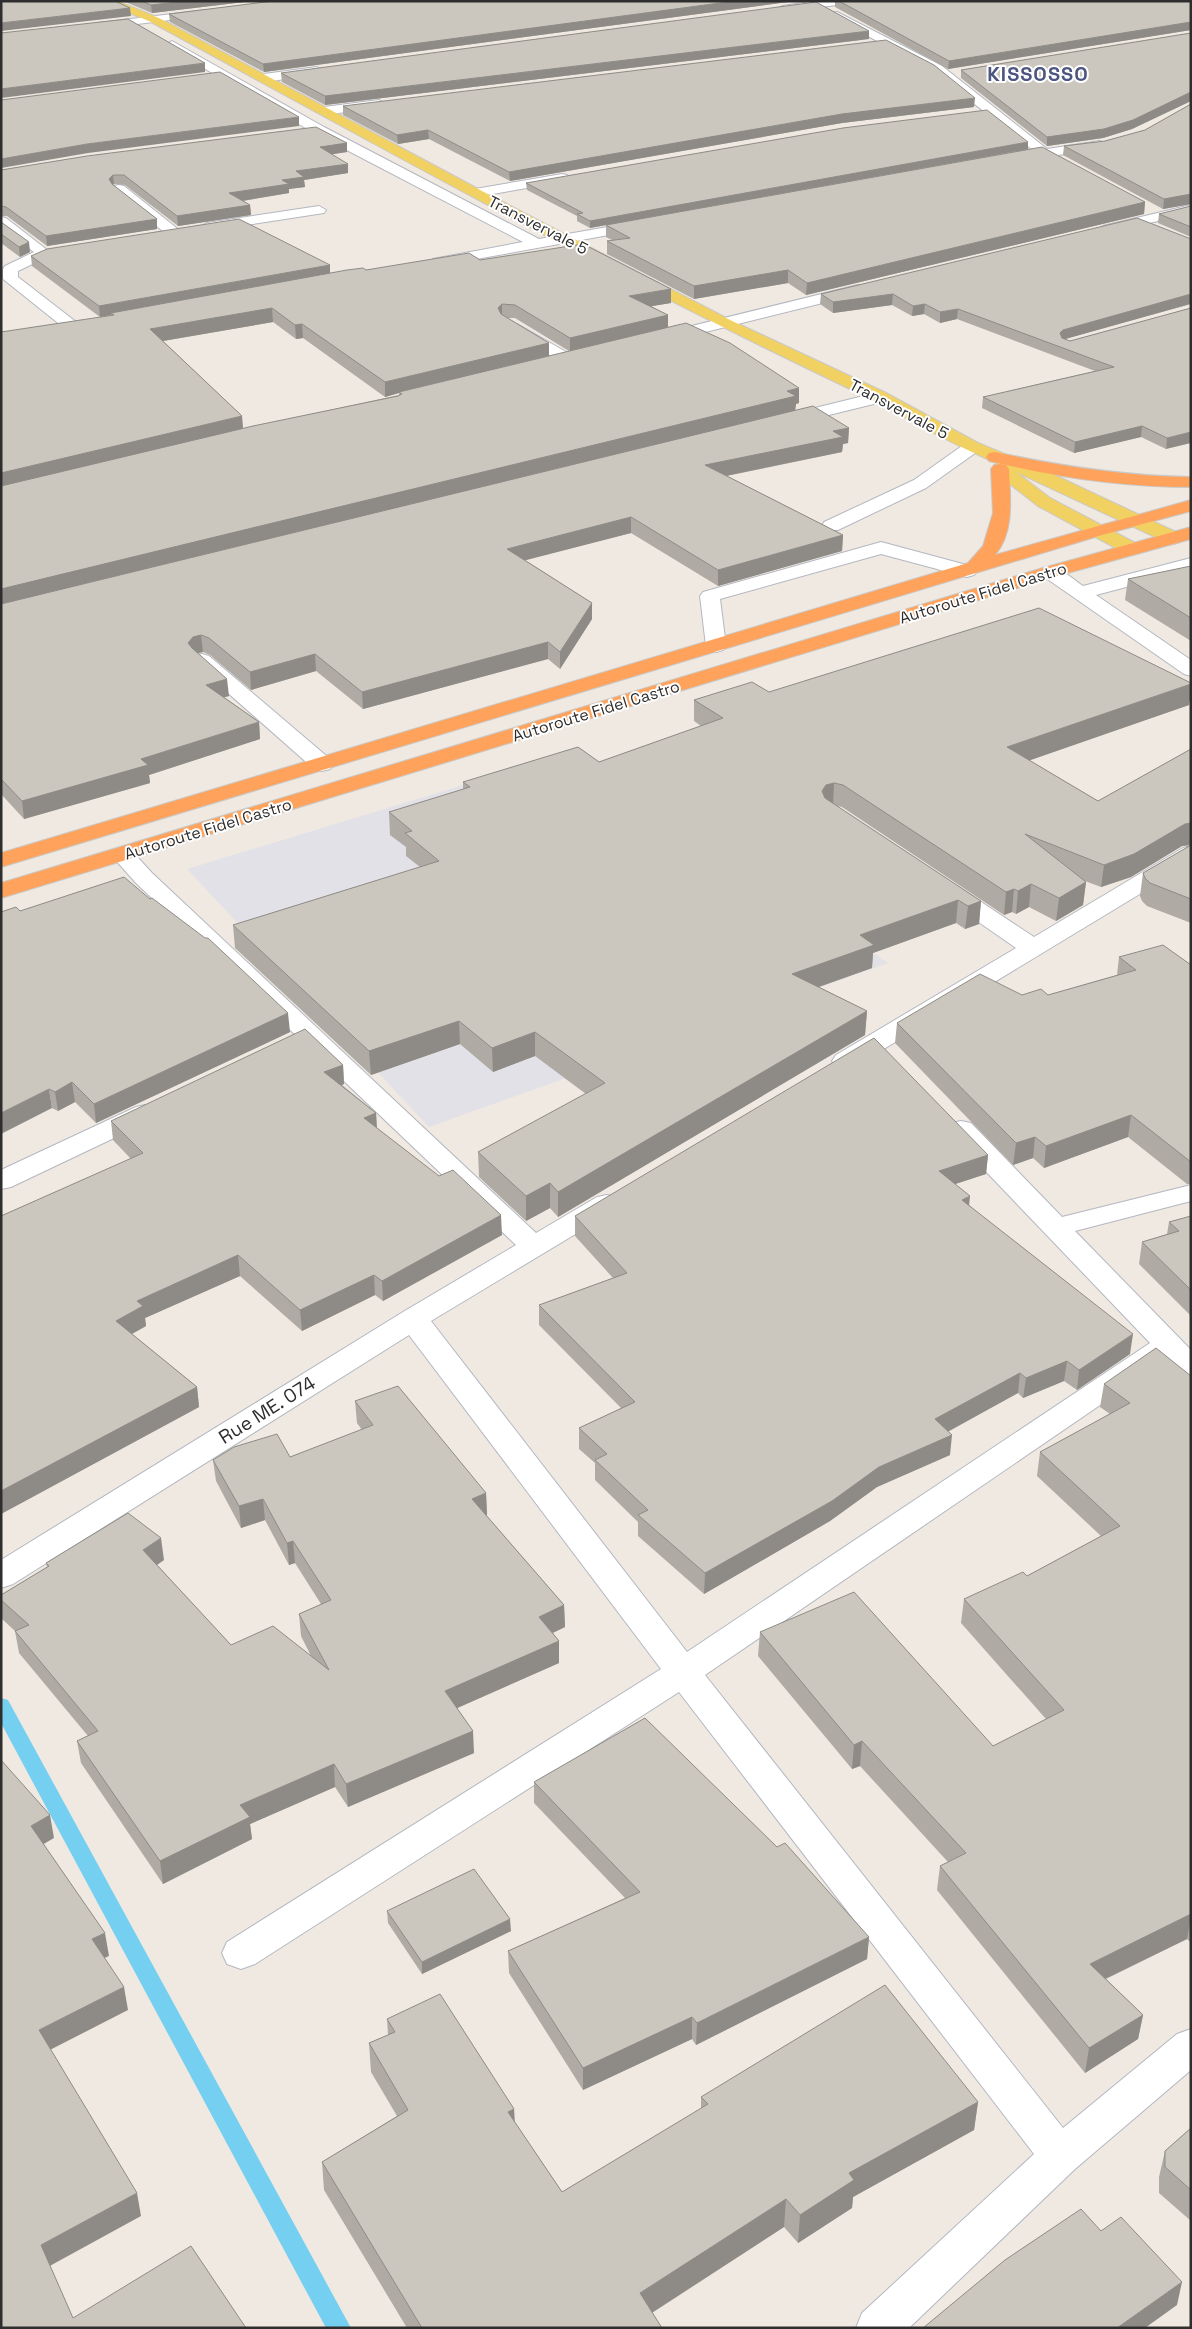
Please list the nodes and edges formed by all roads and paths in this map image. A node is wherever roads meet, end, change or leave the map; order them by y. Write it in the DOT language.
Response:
graph roads {
  1 [pos="106,1"];
  2 [pos="844,1"];
  3 [pos="815,3"];
  4 [pos="768,11"];
  5 [pos="214,12"];
  6 [pos="85,28"];
  7 [pos="153,29"];
  8 [pos="887,42"];
  9 [pos="868,44"];
  10 [pos="333,69"];
  11 [pos="965,72"];
  12 [pos="222,75"];
  13 [pos="258,75"];
  14 [pos="946,75"];
  15 [pos="203,78"];
  16 [pos="393,102"];
  17 [pos="990,110"];
  18 [pos="324,111"];
  19 [pos="970,113"];
  20 [pos="352,125"];
  21 [pos="318,130"];
  22 [pos="299,132"];
  23 [pos="1113,142"];
  24 [pos="1043,152"];
  25 [pos="1004,160"];
  26 [pos="1068,166"];
  27 [pos="572,176"];
  28 [pos="119,189"];
  29 [pos="475,193"];
  30 [pos="1144,207"];
  31 [pos="1191,209"];
  32 [pos="319,210"];
  33 [pos="1161,216"];
  34 [pos="1,221"];
  35 [pos="1138,222"];
  36 [pos="653,223"];
  37 [pos="184,231"];
  38 [pos="1164,233"];
  39 [pos="1090,234"];
  40 [pos="156,236"];
  41 [pos="565,239"];
  42 [pos="537,244"];
  43 [pos="63,250"];
  44 [pos="44,253"];
  45 [pos="421,265"];
  46 [pos="6,269"];
  47 [pos="869,288"];
  48 [pos="724,323"];
  49 [pos="508,324"];
  50 [pos="58,331"];
  51 [pos="647,341"];
  52 [pos="589,355"];
  53 [pos="569,360"];
  54 [pos="550,364"];
  55 [pos="880,397"];
  56 [pos="764,426"];
  57 [pos="972,447"];
  58 [pos="998,463"];
  59 [pos="1191,482"];
  60 [pos="1191,505"];
  61 [pos="1136,520"];
  62 [pos="831,526"];
  63 [pos="1095,531"];
  64 [pos="1182,535"];
  65 [pos="1132,549"];
  66 [pos="1191,564"];
  67 [pos="970,570"];
  68 [pos="1050,572"];
  69 [pos="1080,593"];
  70 [pos="716,646"];
  71 [pos="202,660"];
  72 [pos="1191,670"];
  73 [pos="322,764"];
  74 [pos="1191,854"];
  75 [pos="123,855"];
  76 [pos="2,859"];
  77 [pos="929,878"];
  78 [pos="1,890"];
  79 [pos="1033,948"];
  80 [pos="310,1035"];
  81 [pos="876,1042"];
  82 [pos="283,1048"];
  83 [pos="897,1064"];
  84 [pos="825,1073"];
  85 [pos="169,1102"];
  86 [pos="945,1113"];
  87 [pos="1,1181"];
  88 [pos="628,1191"];
  89 [pos="1191,1193"];
  90 [pos="1056,1228"];
  91 [pos="534,1247"];
  92 [pos="414,1319"];
  93 [pos="1180,1357"];
  94 [pos="1,1576"];
  95 [pos="683,1672"];
  96 [pos="241,1953"];
  97 [pos="1191,2046"];
  98 [pos="1060,2156"];
  99 [pos="878,2328"];
  1 -- 7 [label="main road, Transvervale 5"];
  2 -- 3 [label="street"];
  3 -- 4 [label="street"];
  3 -- 8 [label="street"];
  5 -- 7 [label="street"];
  6 -- 7 [label="street"];
  7 -- 12 [label="street"];
  7 -- 13 [label="main road, Transvervale 5"];
  8 -- 9 [label="street"];
  8 -- 14 [label="street"];
  10 -- 13 [label="street"];
  11 -- 14 [label="street"];
  12 -- 13 [label="street"];
  12 -- 15 [label="street"];
  12 -- 21 [label="street"];
  13 -- 18 [label="main road, Transvervale 5"];
  14 -- 17 [label="street"];
  16 -- 18 [label="street"];
  17 -- 19 [label="street"];
  17 -- 24 [label="street"];
  18 -- 20 [label="main road, Transvervale 5"];
  20 -- 21 [label="street"];
  20 -- 29 [label="main road, Transvervale 5"];
  21 -- 22 [label="street"];
  21 -- 42 [label="street"];
  23 -- 24 [label="street"];
  24 -- 25 [label="street"];
  24 -- 26 [label="street"];
  27 -- 29 [label="street"];
  28 -- 37 [label="street"];
  29 -- 41 [label="main road, Transvervale 5"];
  30 -- 33 [label="street"];
  31 -- 33 [label="street"];
  32 -- 37 [label="street"];
  33 -- 35 [label="street"];
  34 -- 44 [label="street"];
  35 -- 38 [label="street"];
  35 -- 39 [label="street"];
  36 -- 41 [label="street"];
  37 -- 40 [label="street"];
  41 -- 42 [label="street"];
  41 -- 48 [label="main road, Transvervale 5"];
  42 -- 45 [label="street"];
  43 -- 44 [label="street"];
  44 -- 46 [label="street"];
  46 -- 50 [label="street"];
  47 -- 48 [label="street"];
  48 -- 51 [label="street"];
  48 -- 55 [label="main road, Transvervale 5"];
  49 -- 53 [label="street"];
  52 -- 53 [label="street"];
  53 -- 54 [label="street"];
  55 -- 56 [label="street"];
  55 -- 57 [label="main road, Transvervale 5"];
  57 -- 58 [label="main road, Transvervale 5"];
  57 -- 62 [label="street"];
  58 -- 59 [label="highway"];
  58 -- 61 [label="main road, Transvervale 5"];
  58 -- 63 [label="main road, Transvervale 5"];
  58 -- 67 [label="highway"];
  60 -- 61 [label="highway, Autoroute Fidel Castro"];
  61 -- 63 [label="highway, Autoroute Fidel Castro"];
  61 -- 64 [label="main road, Transvervale 5"];
  63 -- 65 [label="main road, Transvervale 5"];
  63 -- 67 [label="highway, Autoroute Fidel Castro"];
  64 -- 65 [label="highway, Autoroute Fidel Castro"];
  65 -- 68 [label="highway, Autoroute Fidel Castro"];
  66 -- 69 [label="street"];
  67 -- 70 [label="highway, Autoroute Fidel Castro"];
  67 -- 70 [label="street"];
  68 -- 69 [label="street"];
  68 -- 75 [label="highway, Autoroute Fidel Castro"];
  69 -- 72 [label="street"];
  70 -- 73 [label="highway, Autoroute Fidel Castro"];
  71 -- 73 [label="street"];
  73 -- 76 [label="highway, Autoroute Fidel Castro"];
  74 -- 79 [label="street"];
  75 -- 78 [label="highway, Autoroute Fidel Castro"];
  75 -- 80 [label="street"];
  77 -- 79 [label="street"];
  79 -- 81 [label="street"];
  80 -- 82 [label="street"];
  80 -- 91 [label="street"];
  81 -- 83 [label="street"];
  81 -- 84 [label="street"];
  85 -- 87 [label="street"];
  86 -- 90 [label="street"];
  88 -- 91 [label="street, Rue ME. 074"];
  89 -- 90 [label="street"];
  90 -- 93 [label="street"];
  91 -- 92 [label="street, Rue ME. 074"];
  92 -- 94 [label="street, Rue ME. 074"];
  92 -- 95 [label="street"];
  93 -- 95 [label="street"];
  95 -- 96 [label="street"];
  95 -- 98 [label="street"];
  97 -- 98 [label="street"];
  98 -- 99 [label="street"];
}
